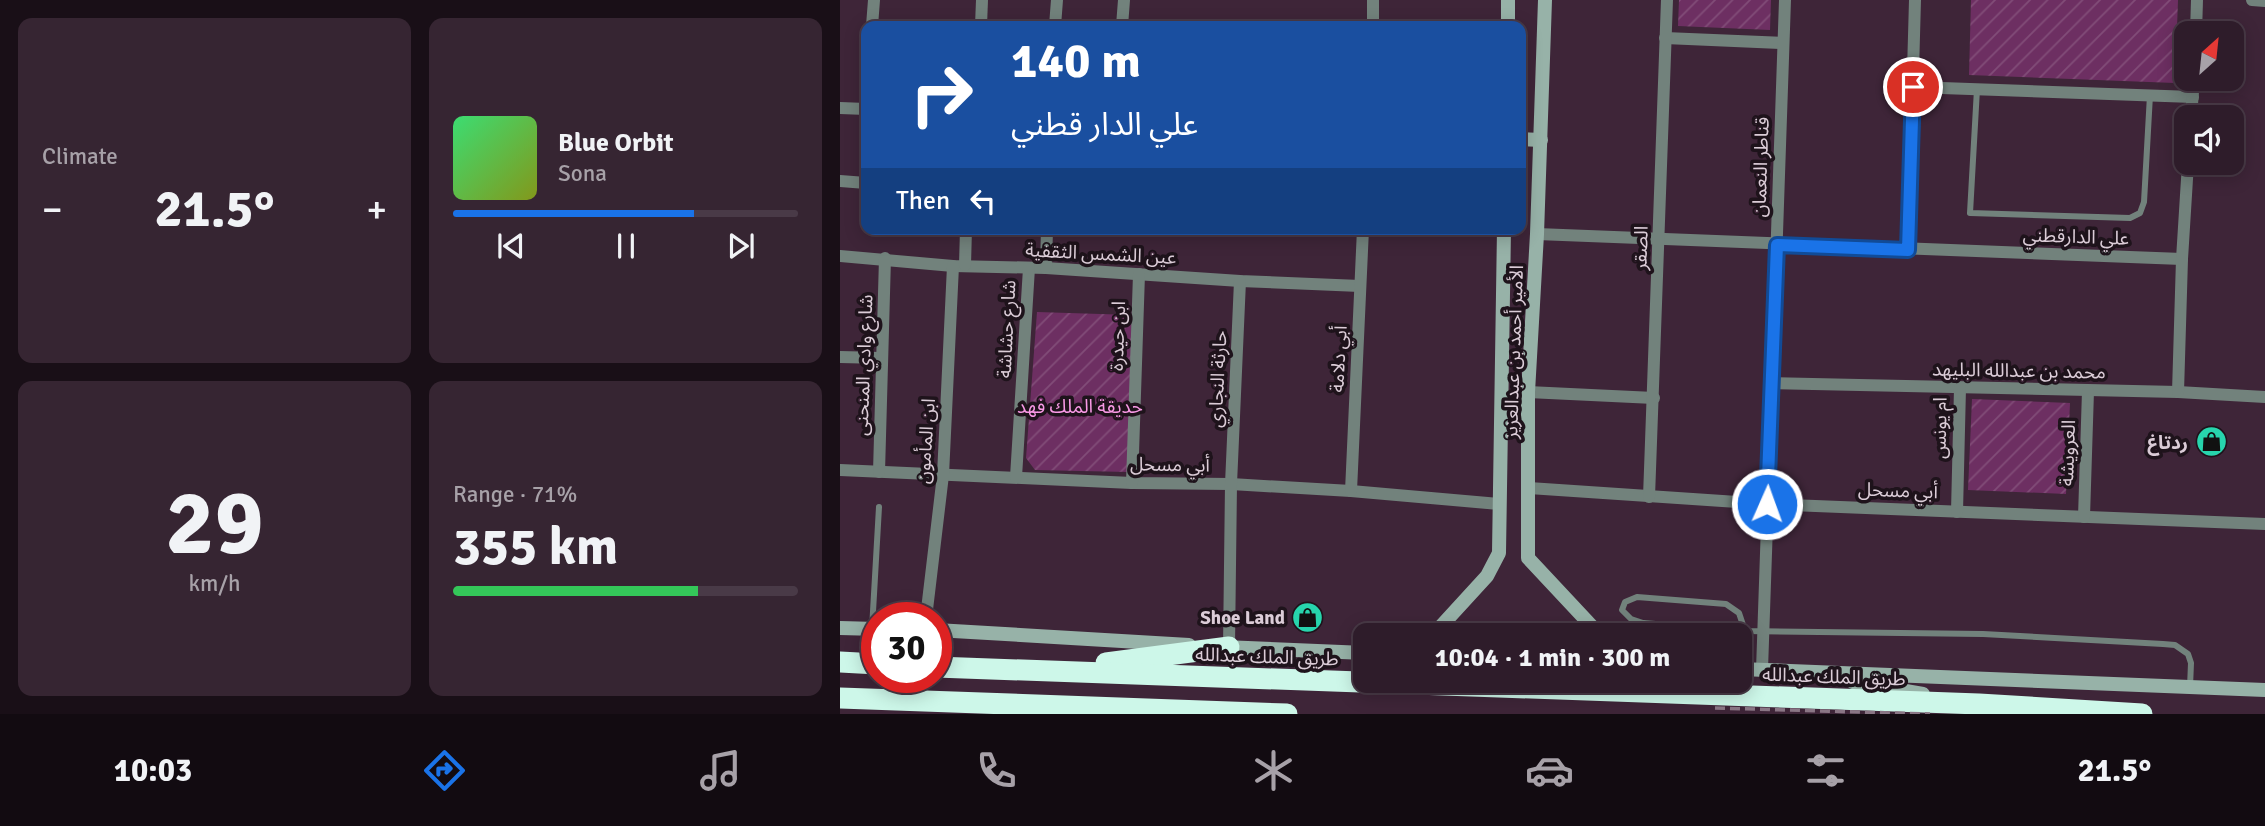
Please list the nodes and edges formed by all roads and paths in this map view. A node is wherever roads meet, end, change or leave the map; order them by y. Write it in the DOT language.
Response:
graph roads {
  1 [pos="874,0"];
  2 [pos="982,0"];
  3 [pos="1057,0"];
  4 [pos="1125,0"];
  5 [pos="1373,0"];
  6 [pos="1508,0"];
  7 [pos="1545,0"];
  8 [pos="1667,0"];
  9 [pos="1785,0"];
  10 [pos="1915,0"];
  11 [pos="2197,0"];
  12 [pos="2252,0"];
  13 [pos="2265,1"];
  14 [pos="872,21"];
  15 [pos="981,21"];
  16 [pos="1055,21"];
  17 [pos="1123,21"];
  18 [pos="1373,21"];
  19 [pos="1508,21"];
  20 [pos="2196,21"];
  21 [pos="1665,38"];
  22 [pos="1783,43"];
  23 [pos="1913,87"];
  24 [pos="1976,89"];
  25 [pos="2193,91"];
  26 [pos="2150,95"];
  27 [pos="2193,97"];
  28 [pos="2192,105"];
  29 [pos="840,108"];
  30 [pos="861,109"];
  31 [pos="1526,139"];
  32 [pos="1541,140"];
  33 [pos="2187,175"];
  34 [pos="840,181"];
  35 [pos="861,183"];
  36 [pos="1537,234"];
  37 [pos="965,235"];
  38 [pos="1047,235"];
  39 [pos="1363,235"];
  40 [pos="1504,235"];
  41 [pos="1660,239"];
  42 [pos="1777,245"];
  43 [pos="1908,250"];
  44 [pos="840,256"];
  45 [pos="885,258"];
  46 [pos="2182,259"];
  47 [pos="959,266"];
  48 [pos="1028,268"];
  49 [pos="1046,268"];
  50 [pos="1139,274"];
  51 [pos="1240,281"];
  52 [pos="1360,286"];
  53 [pos="840,357"];
  54 [pos="881,358"];
  55 [pos="1772,383"];
  56 [pos="1959,388"];
  57 [pos="1528,391"];
  58 [pos="2088,391"];
  59 [pos="2178,392"];
  60 [pos="2265,397"];
  61 [pos="1654,398"];
  62 [pos="840,470"];
  63 [pos="879,472"];
  64 [pos="943,475"];
  65 [pos="1016,477"];
  66 [pos="1132,483"];
  67 [pos="1231,484"];
  68 [pos="1529,488"];
  69 [pos="1351,491"];
  70 [pos="1649,497"];
  71 [pos="1499,504"];
  72 [pos="1767,504"];
  73 [pos="879,507"];
  74 [pos="1957,512"];
  75 [pos="2084,517"];
  76 [pos="2265,524"];
  77 [pos="875,602"];
  78 [pos="928,602"];
  79 [pos="1444,623"];
  80 [pos="1589,623"];
  81 [pos="1643,623"];
  82 [pos="1742,623"];
  83 [pos="840,628"];
  84 [pos="861,629"];
  85 [pos="1763,630"];
  86 [pos="952,631"];
  87 [pos="1752,631"];
  88 [pos="1229,648"];
  89 [pos="1353,653"];
  90 [pos="840,662"];
  91 [pos="861,663"];
  92 [pos="952,668"];
  93 [pos="995,669"];
  94 [pos="1752,670"];
  95 [pos="1762,670"];
  96 [pos="1797,672"];
  97 [pos="2190,688"];
  98 [pos="2265,690"];
  99 [pos="840,698"];
  100 [pos="1979,704"];
  101 [pos="1044,706"];
  102 [pos="1084,714"];
  103 [pos="1287,714"];
  104 [pos="2142,714"];
  1 -- 14 [label="street"];
  2 -- 15 [label="street"];
  3 -- 16 [label="street"];
  4 -- 17 [label="street"];
  5 -- 18 [label="street"];
  6 -- 19 [label="main road"];
  7 -- 32 [label="main road, الأمير أحمد بن عبدالعزيز"];
  8 -- 21 [label="street, الصقر"];
  9 -- 22 [label="street, قناطر النعمان"];
  10 -- 23 [label="street"];
  11 -- 20 [label="street"];
  12 -- 13 [label="street"];
  21 -- 22 [label="street"];
  21 -- 41 [label="street, الصقر"];
  22 -- 42 [label="street, قناطر النعمان"];
  23 -- 24 [label="street"];
  23 -- 43 [label="street"];
  24 -- 26 [label="street"];
  24 -- 26 [label="lane"];
  25 -- 27 [label="street"];
  26 -- 27 [label="street"];
  27 -- 28 [label="street"];
  29 -- 30 [label="street"];
  31 -- 32 [label="main road"];
  32 -- 36 [label="main road, الأمير أحمد بن عبدالعزيز"];
  33 -- 46 [label="street"];
  34 -- 35 [label="street"];
  36 -- 41 [label="street, علي الدارقطني"];
  36 -- 57 [label="main road, الأمير أحمد بن عبدالعزيز"];
  37 -- 47 [label="street, ابن المأمون"];
  38 -- 49 [label="street"];
  39 -- 52 [label="street, أبي دلامة"];
  40 -- 71 [label="main road, الأمير أحمد بن عبدالعزيز"];
  41 -- 42 [label="street, علي الدارقطني"];
  41 -- 61 [label="street, الصقر"];
  42 -- 43 [label="street, علي الدارقطني"];
  42 -- 55 [label="street, قناطر النعمان"];
  43 -- 46 [label="street, علي الدارقطني"];
  44 -- 45 [label="street, عين الشمس الثقفية"];
  45 -- 47 [label="street, عين الشمس الثقفية"];
  45 -- 54 [label="street, شارع وادي المنحنى"];
  46 -- 59 [label="street"];
  47 -- 48 [label="street, عين الشمس الثقفية"];
  47 -- 64 [label="street, ابن المأمون"];
  48 -- 49 [label="street, عين الشمس الثقفية"];
  48 -- 65 [label="street, شارع حشاشة"];
  49 -- 50 [label="street, عين الشمس الثقفية"];
  50 -- 51 [label="street, عين الشمس الثقفية"];
  50 -- 66 [label="street, ابن حيدرة"];
  51 -- 52 [label="street, عين الشمس الثقفية"];
  51 -- 67 [label="street, حارثة النجاري"];
  52 -- 69 [label="street, أبي دلامة"];
  53 -- 54 [label="street"];
  54 -- 63 [label="street, شارع وادي المنحنى"];
  55 -- 56 [label="street, محمد بن عبدالله البليهد"];
  55 -- 72 [label="street, قناطر النعمان"];
  56 -- 58 [label="street, محمد بن عبدالله البليهد"];
  56 -- 74 [label="street, ام يونس"];
  57 -- 61 [label="street"];
  57 -- 68 [label="main road, الأمير أحمد بن عبدالعزيز"];
  58 -- 59 [label="street, محمد بن عبدالله البليهد"];
  58 -- 75 [label="street, العرويشة"];
  59 -- 60 [label="street, محمد بن عبدالله البليهد"];
  61 -- 70 [label="street, الصقر"];
  62 -- 63 [label="street, أبي مسحل"];
  63 -- 64 [label="street, أبي مسحل"];
  64 -- 65 [label="street, أبي مسحل"];
  64 -- 78 [label="street, ابن المأمون"];
  65 -- 66 [label="street, أبي مسحل"];
  66 -- 67 [label="street, أبي مسحل"];
  67 -- 69 [label="street, أبي مسحل"];
  67 -- 88 [label="street, حارثة النجاري"];
  68 -- 70 [label="street, أبي مسحل"];
  68 -- 80 [label="main road, الأمير أحمد بن عبدالعزيز"];
  69 -- 71 [label="street, أبي مسحل"];
  70 -- 72 [label="street, أبي مسحل"];
  71 -- 79 [label="main road, الأمير أحمد بن عبدالعزيز"];
  72 -- 74 [label="street, أبي مسحل"];
  72 -- 85 [label="street, قناطر النعمان"];
  73 -- 77 [label="lane"];
  74 -- 75 [label="street, أبي مسحل"];
  75 -- 76 [label="street, أبي مسحل"];
  81 -- 82 [label="lane"];
  83 -- 84 [label="main road"];
  85 -- 87 [label="lane"];
  85 -- 95 [label="street, قناطر النعمان"];
  85 -- 97 [label="lane"];
  86 -- 88 [label="main road"];
  88 -- 89 [label="main road"];
  88 -- 93 [label="highway"];
  90 -- 91 [label="highway"];
  92 -- 93 [label="highway, طريق الملك عبدالله"];
  93 -- 100 [label="highway, طريق الملك عبدالله"];
  94 -- 95 [label="main road"];
  95 -- 96 [label="main road"];
  96 -- 97 [label="main road"];
  96 -- 100 [label="main road"];
  97 -- 98 [label="main road"];
  99 -- 101 [label="highway"];
  100 -- 104 [label="highway, طريق الملك عبدالله"];
  101 -- 102 [label="main road"];
  101 -- 103 [label="highway"];
}
